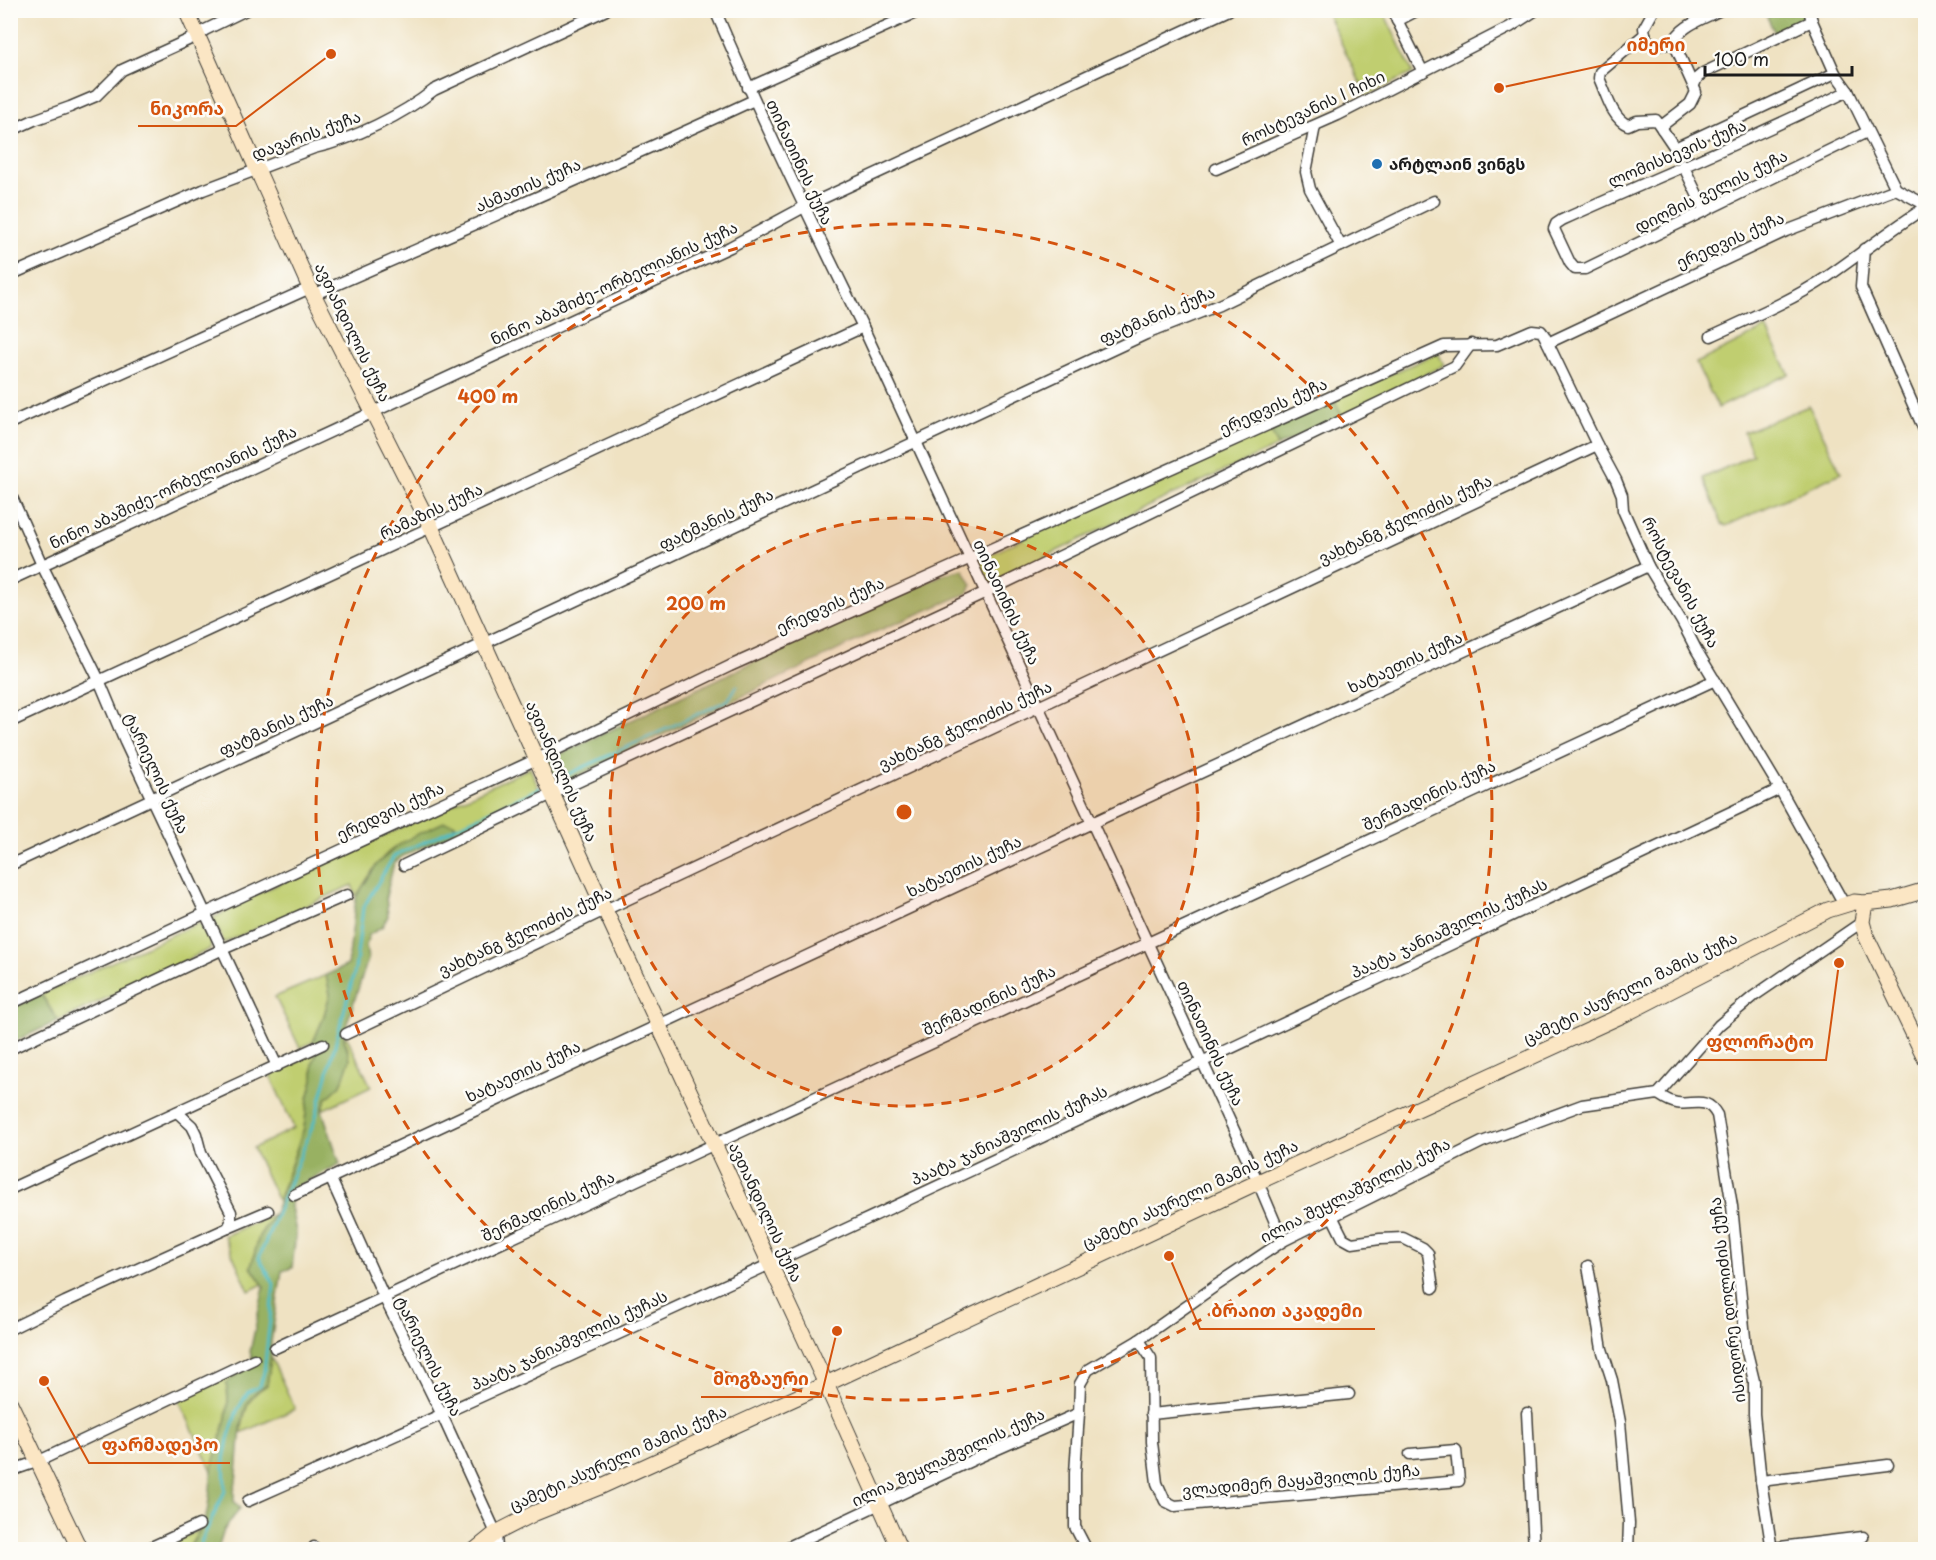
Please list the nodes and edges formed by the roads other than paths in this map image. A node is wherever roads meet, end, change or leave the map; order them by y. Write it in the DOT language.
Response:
graph roads {
  1 [pos="186,10"];
  2 [pos="246,10"];
  3 [pos="606,10"];
  4 [pos="715,10"];
  5 [pos="922,10"];
  6 [pos="1229,10"];
  7 [pos="1392,10"];
  8 [pos="1418,10"];
  9 [pos="1536,10"];
  10 [pos="1654,10"];
  11 [pos="1720,10"];
  12 [pos="1811,16"];
  13 [pos="1397,21"];
  14 [pos="1645,34"];
  15 [pos="197,36"];
  16 [pos="1674,43"];
  17 [pos="1423,72"];
  18 [pos="1835,73"];
  19 [pos="1694,85"];
  20 [pos="748,88"];
  21 [pos="1848,92"];
  22 [pos="754,100"];
  23 [pos="1315,126"];
  24 [pos="1662,129"];
  25 [pos="10,131"];
  26 [pos="1867,132"];
  27 [pos="1675,148"];
  28 [pos="1678,167"];
  29 [pos="256,169"];
  30 [pos="1216,169"];
  31 [pos="1896,189"];
  32 [pos="1434,201"];
  33 [pos="1926,206"];
  34 [pos="804,207"];
  35 [pos="1705,211"];
  36 [pos="1341,246"];
  37 [pos="1864,249"];
  38 [pos="1570,263"];
  39 [pos="10,275"];
  40 [pos="311,292"];
  41 [pos="863,327"];
  42 [pos="1711,336"];
  43 [pos="1548,343"];
  44 [pos="1471,344"];
  45 [pos="372,412"];
  46 [pos="10,423"];
  47 [pos="1926,434"];
  48 [pos="916,441"];
  49 [pos="1597,445"];
  50 [pos="10,493"];
  51 [pos="431,527"];
  52 [pos="970,559"];
  53 [pos="42,565"];
  54 [pos="1648,566"];
  55 [pos="10,580"];
  56 [pos="986,592"];
  57 [pos="484,645"];
  58 [pos="99,680"];
  59 [pos="1715,680"];
  60 [pos="1039,707"];
  61 [pos="10,722"];
  62 [pos="537,759"];
  63 [pos="1780,789"];
  64 [pos="552,794"];
  65 [pos="152,799"];
  66 [pos="1092,822"];
  67 [pos="10,865"];
  68 [pos="404,865"];
  69 [pos="1926,890"];
  70 [pos="347,895"];
  71 [pos="1865,903"];
  72 [pos="1844,904"];
  73 [pos="605,910"];
  74 [pos="206,912"];
  75 [pos="1862,922"];
  76 [pos="1148,942"];
  77 [pos="223,949"];
  78 [pos="10,1004"];
  79 [pos="658,1024"];
  80 [pos="346,1034"];
  81 [pos="323,1044"];
  82 [pos="10,1049"];
  83 [pos="1926,1060"];
  84 [pos="1202,1061"];
  85 [pos="277,1066"];
  86 [pos="1658,1094"];
  87 [pos="177,1112"];
  88 [pos="715,1145"];
  89 [pos="330,1177"];
  90 [pos="1258,1182"];
  91 [pos="10,1189"];
  92 [pos="294,1195"];
  93 [pos="268,1211"];
  94 [pos="1333,1218"];
  95 [pos="228,1228"];
  96 [pos="1283,1241"];
  97 [pos="771,1264"];
  98 [pos="1588,1266"];
  99 [pos="1433,1288"];
  100 [pos="384,1297"];
  101 [pos="10,1329"];
  102 [pos="1139,1340"];
  103 [pos="275,1348"];
  104 [pos="254,1359"];
  105 [pos="826,1384"];
  106 [pos="1349,1394"];
  107 [pos="10,1403"];
  108 [pos="1079,1413"];
  109 [pos="1527,1413"];
  110 [pos="1151,1414"];
  111 [pos="442,1415"];
  112 [pos="1410,1454"];
  113 [pos="39,1461"];
  114 [pos="1888,1465"];
  115 [pos="10,1471"];
  116 [pos="1761,1481"];
  117 [pos="248,1501"];
  118 [pos="879,1505"];
  119 [pos="199,1525"];
  120 [pos="496,1533"];
  121 [pos="1863,1537"];
  122 [pos="1082,1548"];
  123 [pos="1772,1549"];
  124 [pos="80,1550"];
  125 [pos="145,1550"];
  126 [pos="475,1550"];
  127 [pos="497,1550"];
  128 [pos="782,1550"];
  129 [pos="900,1550"];
  130 [pos="1534,1550"];
  131 [pos="1628,1550"];
  1 -- 15 [label="street, ავთანდილის ქუჩა"];
  2 -- 15 [label="street"];
  3 -- 29 [label="street, დავარის ქუჩა"];
  4 -- 20 [label="street, თინათინის ქუჩა"];
  5 -- 20 [label="street"];
  6 -- 34 [label="street, ნინო აბაშიძე-ორბელიანის ქუჩა"];
  7 -- 13 [label="street"];
  8 -- 13 [label="street"];
  9 -- 17 [label="street, როსტევანის I ჩიხი"];
  10 -- 14 [label="street"];
  11 -- 16 [label="street"];
  12 -- 18 [label="street"];
  12 -- 19 [label="street"];
  13 -- 17 [label="street"];
  14 -- 16 [label="street"];
  14 -- 24 [label="street"];
  15 -- 25 [label="street"];
  15 -- 29 [label="street, ავთანდილის ქუჩა"];
  16 -- 19 [label="street"];
  17 -- 23 [label="street, როსტევანის I ჩიხი"];
  18 -- 21 [label="street"];
  18 -- 27 [label="street"];
  19 -- 24 [label="street"];
  20 -- 22 [label="street, თინათინის ქუჩა"];
  21 -- 26 [label="street"];
  21 -- 28 [label="street, ლომისხევის ქუჩა"];
  22 -- 34 [label="street, თინათინის ქუჩა"];
  22 -- 40 [label="street, ასმათის ქუჩა"];
  23 -- 30 [label="street, როსტევანის I ჩიხი"];
  23 -- 36 [label="street"];
  24 -- 27 [label="street"];
  26 -- 31 [label="street"];
  26 -- 35 [label="street, დიღმის ველის ქუჩა"];
  27 -- 28 [label="street"];
  28 -- 35 [label="street"];
  28 -- 38 [label="street, ლომისხევის ქუჩა"];
  29 -- 39 [label="street, დავარის ქუჩა"];
  29 -- 40 [label="street, ავთანდილის ქუჩა"];
  31 -- 33 [label="street"];
  31 -- 43 [label="street, ერედვის ქუჩა"];
  32 -- 36 [label="street, ფატმანის ქუჩა"];
  33 -- 37 [label="street"];
  34 -- 41 [label="street, თინათინის ქუჩა"];
  34 -- 45 [label="street, ნინო აბაშიძე-ორბელიანის ქუჩა"];
  35 -- 38 [label="street, დიღმის ველის ქუჩა"];
  36 -- 48 [label="street, ფატმანის ქუჩა"];
  37 -- 42 [label="street"];
  37 -- 47 [label="street"];
  40 -- 45 [label="street, ავთანდილის ქუჩა"];
  40 -- 46 [label="street, ასმათის ქუჩა"];
  41 -- 48 [label="street, თინათინის ქუჩა"];
  41 -- 51 [label="street, რამაზის ქუჩა"];
  43 -- 44 [label="street"];
  43 -- 49 [label="street, როსტევანის ქუჩა"];
  44 -- 52 [label="street, ერედვის ქუჩა"];
  44 -- 56 [label="street"];
  45 -- 51 [label="street, ავთანდილის ქუჩა"];
  45 -- 53 [label="street, ნინო აბაშიძე-ორბელიანის ქუჩა"];
  48 -- 52 [label="street, თინათინის ქუჩა"];
  48 -- 57 [label="street, ფატმანის ქუჩა"];
  49 -- 54 [label="street, როსტევანის ქუჩა"];
  49 -- 60 [label="street, ვახტანგ ჭელიძის ქუჩა"];
  50 -- 53 [label="street, ტარიელის ქუჩა"];
  51 -- 57 [label="street, ავთანდილის ქუჩა"];
  51 -- 58 [label="street, რამაზის ქუჩა"];
  52 -- 56 [label="street, თინათინის ქუჩა"];
  52 -- 62 [label="street, ერედვის ქუჩა"];
  53 -- 55 [label="street, ნინო აბაშიძე-ორბელიანის ქუჩა"];
  53 -- 58 [label="street, ტარიელის ქუჩა"];
  54 -- 59 [label="street, როსტევანის ქუჩა"];
  54 -- 66 [label="street, ხატაეთის ქუჩა"];
  56 -- 60 [label="street, თინათინის ქუჩა"];
  56 -- 64 [label="street"];
  57 -- 62 [label="street, ავთანდილის ქუჩა"];
  57 -- 65 [label="street, ფატმანის ქუჩა"];
  58 -- 61 [label="street, რამაზის ქუჩა"];
  58 -- 65 [label="street, ტარიელის ქუჩა"];
  59 -- 63 [label="street, როსტევანის ქუჩა"];
  59 -- 76 [label="street, შერმადინის ქუჩა"];
  60 -- 66 [label="street, თინათინის ქუჩა"];
  60 -- 73 [label="street, ვახტანგ ჭელიძის ქუჩა"];
  62 -- 64 [label="street, ავთანდილის ქუჩა"];
  62 -- 74 [label="street, ერედვის ქუჩა"];
  63 -- 72 [label="street, როსტევანის ქუჩა"];
  63 -- 84 [label="street, პაატა ჯანიაშვილის ქუჩას"];
  64 -- 68 [label="street"];
  64 -- 73 [label="street, ავთანდილის ქუჩა"];
  65 -- 67 [label="street, ფატმანის ქუჩა"];
  65 -- 74 [label="street, ტარიელის ქუჩა"];
  66 -- 76 [label="street, თინათინის ქუჩა"];
  66 -- 79 [label="street, ხატაეთის ქუჩა"];
  69 -- 71 [label="street, ცამეტი ასურელი მამის ქუჩა"];
  70 -- 77 [label="street"];
  71 -- 72 [label="street, ცამეტი ასურელი მამის ქუჩა"];
  71 -- 75 [label="street"];
  72 -- 90 [label="street, ცამეტი ასურელი მამის ქუჩა"];
  73 -- 79 [label="street, ავთანდილის ქუჩა"];
  73 -- 80 [label="street, ვახტანგ ჭელიძის ქუჩა"];
  74 -- 77 [label="street, ტარიელის ქუჩა"];
  74 -- 78 [label="street, ერედვის ქუჩა"];
  75 -- 83 [label="street"];
  75 -- 86 [label="street"];
  76 -- 84 [label="street, თინათინის ქუჩა"];
  76 -- 88 [label="street, შერმადინის ქუჩა"];
  77 -- 82 [label="street"];
  77 -- 85 [label="street, ტარიელის ქუჩა"];
  79 -- 88 [label="street, ავთანდილის ქუჩა"];
  79 -- 89 [label="street, ხატაეთის ქუჩა"];
  81 -- 85 [label="street"];
  84 -- 90 [label="street, თინათინის ქუჩა"];
  84 -- 97 [label="street, პაატა ჯანიაშვილის ქუჩას"];
  85 -- 87 [label="street"];
  86 -- 94 [label="street, ილია შეყლაშვილის ქუჩა"];
  86 -- 116 [label="street, ისიდორე დოლიძის ქუჩა"];
  87 -- 91 [label="street"];
  87 -- 95 [label="street"];
  88 -- 97 [label="street, ავთანდილის ქუჩა"];
  88 -- 100 [label="street, შერმადინის ქუჩა"];
  89 -- 92 [label="street, ხატაეთის ქუჩა"];
  89 -- 100 [label="street, ტარიელის ქუჩა"];
  90 -- 96 [label="street, თინათინის ქუჩა"];
  90 -- 105 [label="street, ცამეტი ასურელი მამის ქუჩა"];
  93 -- 95 [label="street"];
  94 -- 96 [label="street, ილია შეყლაშვილის ქუჩა"];
  94 -- 99 [label="street"];
  95 -- 101 [label="street"];
  96 -- 102 [label="street, ილია შეყლაშვილის ქუჩა"];
  97 -- 105 [label="street, ავთანდილის ქუჩა"];
  97 -- 111 [label="street, პაატა ჯანიაშვილის ქუჩას"];
  98 -- 131 [label="street"];
  100 -- 103 [label="street, შერმადინის ქუჩა"];
  100 -- 111 [label="street, ტარიელის ქუჩა"];
  102 -- 108 [label="street, ილია შეყლაშვილის ქუჩა"];
  102 -- 110 [label="street, ვლადიმერ მაყაშვილის ქუჩა"];
  104 -- 113 [label="street"];
  105 -- 118 [label="street, ავთანდილის ქუჩა"];
  105 -- 120 [label="street, ცამეტი ასურელი მამის ქუჩა"];
  106 -- 110 [label="street"];
  107 -- 113 [label="street"];
  108 -- 118 [label="street, ილია შეყლაშვილის ქუჩა"];
  108 -- 122 [label="street"];
  109 -- 130 [label="street"];
  110 -- 112 [label="street, ვლადიმერ მაყაშვილის ქუჩა"];
  111 -- 117 [label="street, პაატა ჯანიაშვილის ქუჩას"];
  111 -- 120 [label="street, ტარიელის ქუჩა"];
  113 -- 115 [label="street"];
  113 -- 124 [label="street"];
  114 -- 116 [label="street"];
  116 -- 123 [label="street, ისიდორე დოლიძის ქუჩა"];
  118 -- 128 [label="street, ილია შეყლაშვილის ქუჩა"];
  118 -- 129 [label="street, ავთანდილის ქუჩა"];
  119 -- 125 [label="street"];
  120 -- 126 [label="street, ცამეტი ასურელი მამის ქუჩა"];
  120 -- 127 [label="street, ტარიელის ქუჩა"];
  121 -- 123 [label="street"];
}
